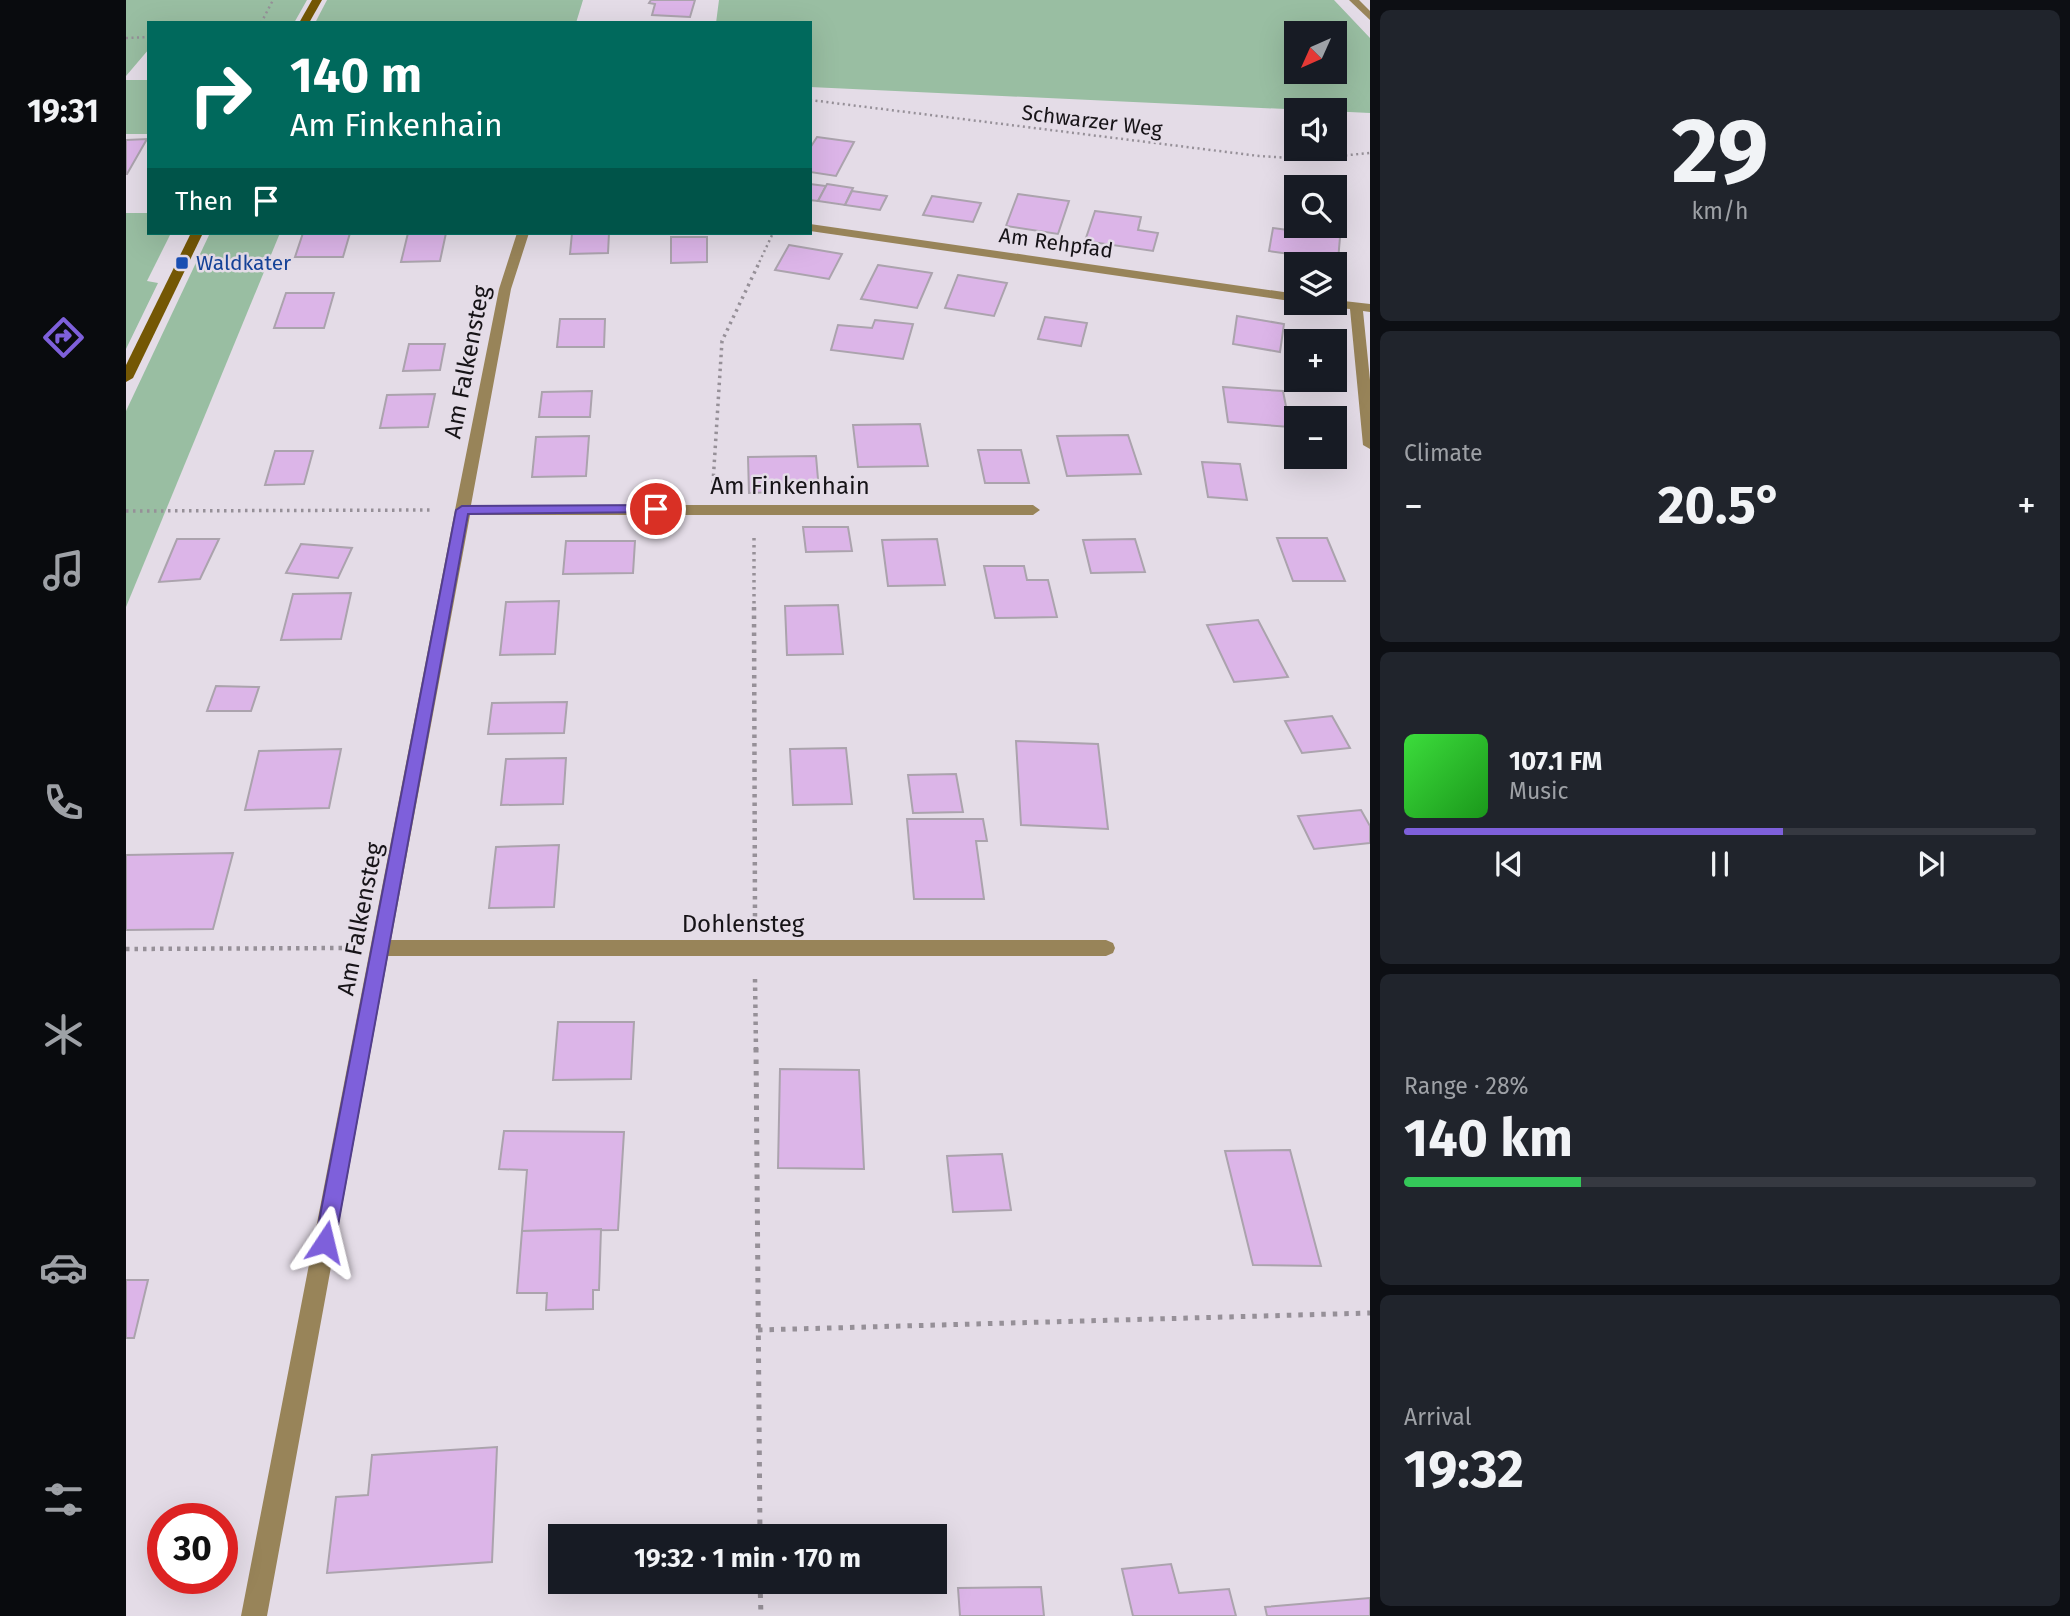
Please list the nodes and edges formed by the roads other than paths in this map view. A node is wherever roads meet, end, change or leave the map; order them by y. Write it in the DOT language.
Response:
graph roads {
  1 [pos="317,0"];
  2 [pos="1354,0"];
  3 [pos="1370,17"];
  4 [pos="305,21"];
  5 [pos="812,227"];
  6 [pos="196,235"];
  7 [pos="522,235"];
  8 [pos="1284,296"];
  9 [pos="1347,306"];
  10 [pos="1356,307"];
  11 [pos="1370,308"];
  12 [pos="126,377"];
  13 [pos="1370,445"];
  14 [pos="462,510"];
  15 [pos="1032,510"];
  16 [pos="380,948"];
  17 [pos="1106,948"];
  18 [pos="254,1616"];
  1 -- 4 [label="main road"];
  2 -- 3 [label="street"];
  5 -- 8 [label="street, Am Rehpfad"];
  6 -- 12 [label="main road"];
  7 -- 14 [label="street, Am Falkensteg"];
  9 -- 10 [label="street"];
  10 -- 11 [label="street"];
  10 -- 13 [label="street"];
  14 -- 15 [label="street, Am Finkenhain"];
  14 -- 16 [label="street, Am Falkensteg"];
  16 -- 17 [label="street, Dohlensteg"];
  16 -- 18 [label="street, Am Falkensteg"];
}
